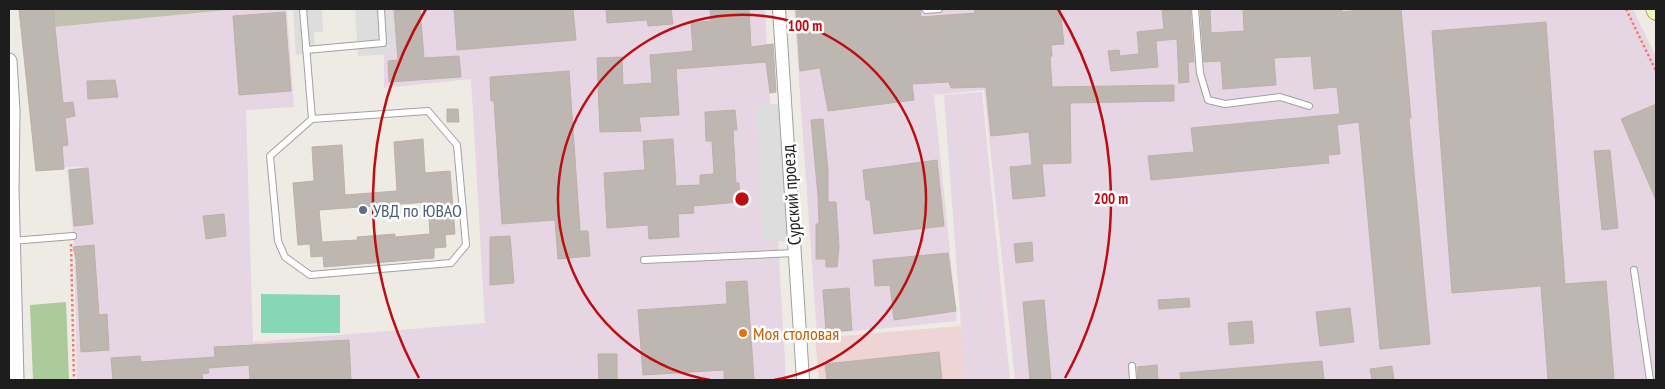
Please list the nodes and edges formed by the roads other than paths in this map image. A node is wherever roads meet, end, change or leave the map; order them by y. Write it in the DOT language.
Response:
graph roads {
  1 [pos="302,9"];
  2 [pos="381,9"];
  3 [pos="779,9"];
  4 [pos="925,9"];
  5 [pos="940,9"];
  6 [pos="1195,9"];
  7 [pos="306,50"];
  8 [pos="9,61"];
  9 [pos="1309,106"];
  10 [pos="312,119"];
  11 [pos="10,189"];
  12 [pos="72,236"];
  13 [pos="12,241"];
  14 [pos="795,253"];
  15 [pos="644,260"];
  16 [pos="1634,270"];
  17 [pos="1132,366"];
  18 [pos="16,380"];
  19 [pos="803,380"];
  20 [pos="1133,380"];
  21 [pos="1650,380"];
  1 -- 7 [label="lane"];
  2 -- 7 [label="lane"];
  3 -- 14 [label="street, Сурский проезд"];
  4 -- 5 [label="lane"];
  6 -- 9 [label="lane"];
  7 -- 10 [label="lane"];
  8 -- 11 [label="street"];
  10 -- 10 [label="lane"];
  11 -- 13 [label="street"];
  12 -- 13 [label="lane"];
  13 -- 18 [label="street"];
  14 -- 15 [label="lane"];
  14 -- 19 [label="street, Сурский проезд"];
  16 -- 21 [label="lane"];
  17 -- 20 [label="lane"];
}
